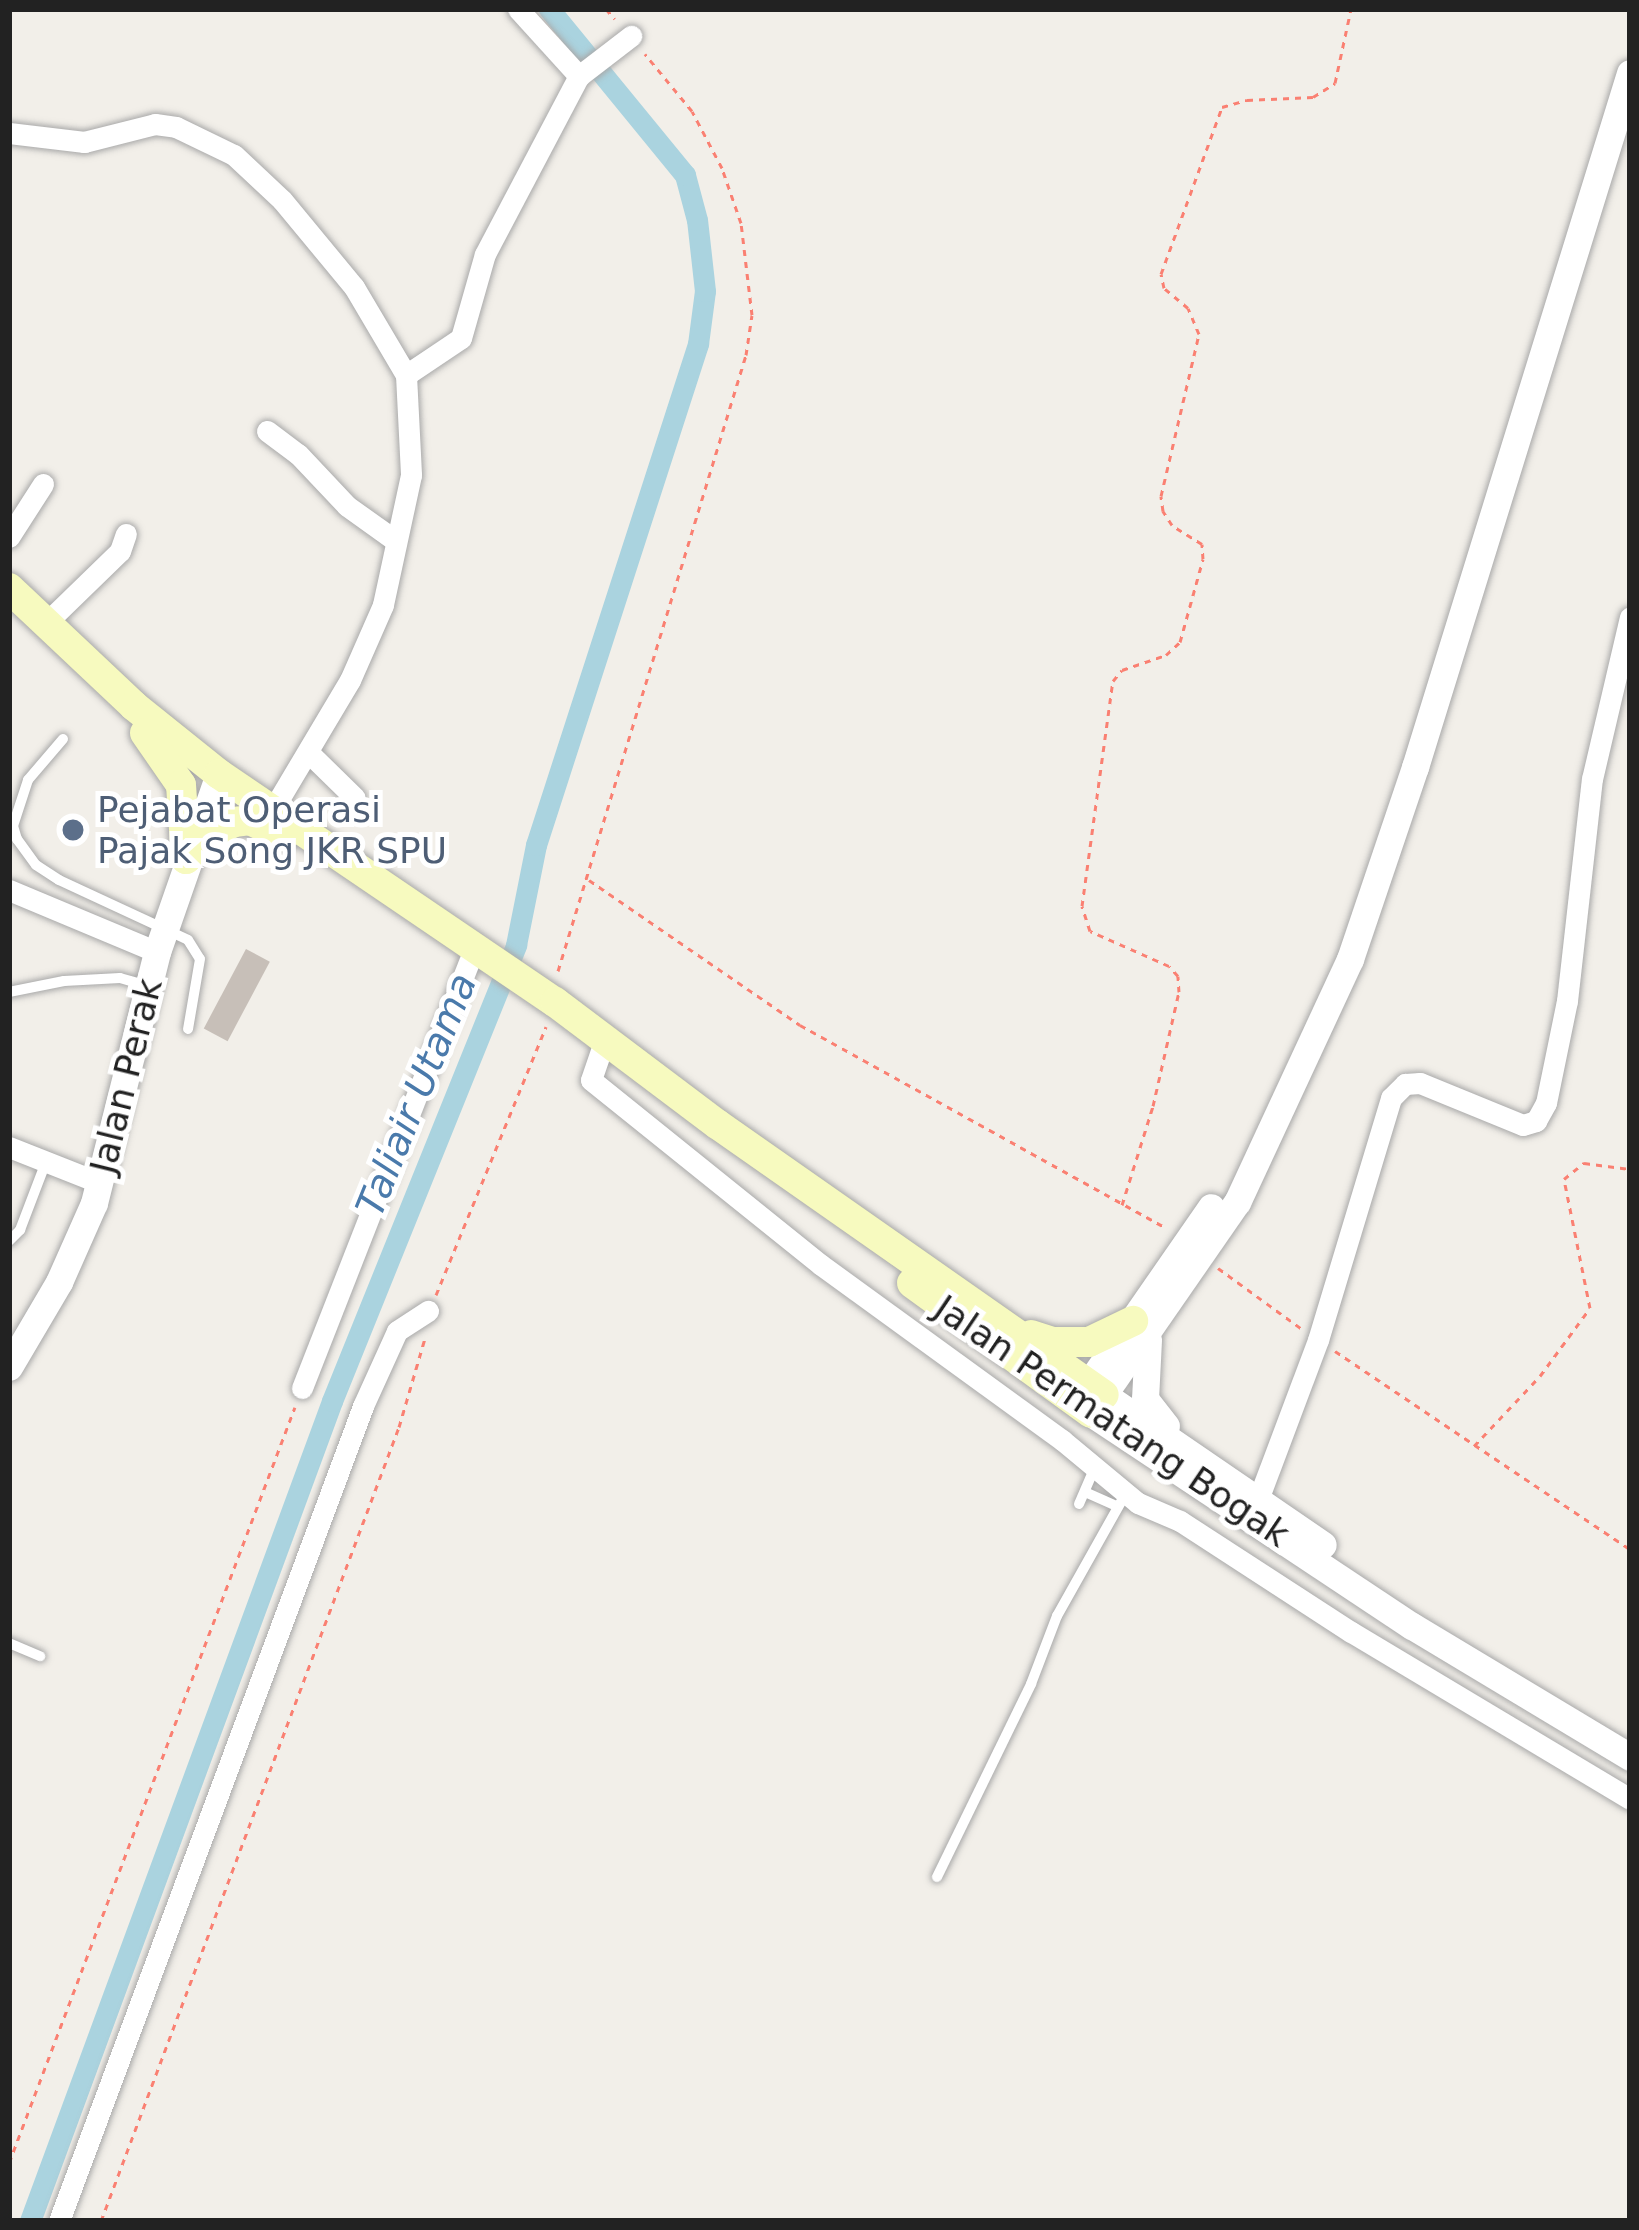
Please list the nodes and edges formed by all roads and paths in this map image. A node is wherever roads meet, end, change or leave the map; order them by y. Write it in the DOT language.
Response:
graph roads {
  1 [pos="518,9"];
  2 [pos="606,9"];
  3 [pos="1352,9"];
  4 [pos="626,40"];
  5 [pos="1630,73"];
  6 [pos="583,74"];
  7 [pos="9,133"];
  8 [pos="406,375"];
  9 [pos="267,431"];
  10 [pos="43,484"];
  11 [pos="125,534"];
  12 [pos="9,537"];
  13 [pos="396,541"];
  14 [pos="9,588"];
  15 [pos="1630,617"];
  16 [pos="46,623"];
  17 [pos="134,706"];
  18 [pos="63,739"];
  19 [pos="308,753"];
  20 [pos="219,774"];
  21 [pos="356,798"];
  22 [pos="272,812"];
  23 [pos="187,859"];
  24 [pos="587,879"];
  25 [pos="9,890"];
  26 [pos="436,923"];
  27 [pos="161,940"];
  28 [pos="479,952"];
  29 [pos="148,986"];
  30 [pos="9,992"];
  31 [pos="555,1002"];
  32 [pos="188,1029"];
  33 [pos="605,1039"];
  34 [pos="717,1124"];
  35 [pos="9,1148"];
  36 [pos="46,1162"];
  37 [pos="1630,1168"];
  38 [pos="100,1183"];
  39 [pos="1122,1205"];
  40 [pos="9,1241"];
  41 [pos="1195,1249"];
  42 [pos="428,1311"];
  43 [pos="1141,1325"];
  44 [pos="1008,1327"];
  45 [pos="1318,1340"];
  46 [pos="9,1367"];
  47 [pos="302,1388"];
  48 [pos="1090,1399"];
  49 [pos="1473,1447"];
  50 [pos="1194,1454"];
  51 [pos="1095,1467"];
  52 [pos="1259,1497"];
  53 [pos="1121,1499"];
  54 [pos="1630,1549"];
  55 [pos="9,1642"];
  56 [pos="40,1656"];
  57 [pos="1525,1694"];
  58 [pos="1630,1757"];
  59 [pos="1630,1799"];
  60 [pos="937,1877"];
  61 [pos="9,2163"];
  62 [pos="59,2221"];
  63 [pos="101,2221"];
  1 -- 6 [label="street"];
  2 -- 4 [label="path"];
  3 -- 39 [label="path"];
  4 -- 6 [label="street"];
  4 -- 24 [label="path"];
  5 -- 41 [label="street"];
  6 -- 8 [label="street"];
  7 -- 8 [label="street"];
  8 -- 13 [label="street"];
  9 -- 13 [label="street"];
  10 -- 12 [label="street"];
  11 -- 16 [label="street"];
  13 -- 19 [label="street"];
  14 -- 16 [label="main road"];
  15 -- 45 [label="street"];
  16 -- 17 [label="main road"];
  17 -- 20 [label="main road, Jalan Permatang Bogak"];
  17 -- 23 [label="main road"];
  18 -- 27 [label="lane"];
  19 -- 21 [label="street"];
  19 -- 22 [label="street"];
  20 -- 22 [label="main road, Jalan Permatang Bogak"];
  20 -- 23 [label="street, Jalan Perak"];
  22 -- 26 [label="main road, Jalan Permatang Bogak"];
  23 -- 26 [label="main road"];
  23 -- 27 [label="street, Jalan Perak"];
  24 -- 31 [label="path"];
  24 -- 39 [label="path"];
  25 -- 27 [label="street"];
  26 -- 28 [label="main road, Jalan Permatang Bogak"];
  27 -- 29 [label="street, Jalan Perak"];
  27 -- 32 [label="lane"];
  28 -- 31 [label="main road, Jalan Permatang Bogak"];
  28 -- 47 [label="street"];
  29 -- 30 [label="lane"];
  29 -- 38 [label="street, Jalan Perak"];
  31 -- 33 [label="main road, Jalan Permatang Bogak"];
  31 -- 42 [label="path"];
  33 -- 34 [label="main road, Jalan Permatang Bogak"];
  33 -- 51 [label="street"];
  34 -- 44 [label="main road, Jalan Permatang Bogak"];
  34 -- 48 [label="main road, Jalan Permatang Bogak"];
  35 -- 36 [label="street"];
  36 -- 38 [label="street"];
  36 -- 40 [label="lane"];
  37 -- 49 [label="path"];
  38 -- 46 [label="street, Jalan Perak"];
  39 -- 41 [label="path"];
  41 -- 43 [label="street"];
  41 -- 45 [label="path"];
  42 -- 62 [label="street"];
  42 -- 63 [label="path"];
  43 -- 44 [label="main road"];
  43 -- 48 [label="street"];
  43 -- 50 [label="street"];
  44 -- 48 [label="main road, Jalan Permatang Bogak"];
  45 -- 49 [label="path"];
  45 -- 52 [label="street"];
  47 -- 61 [label="path"];
  48 -- 50 [label="street, Jalan Permatang Bogak"];
  48 -- 57 [label="street, Jalan Permatang Bogak"];
  49 -- 54 [label="path"];
  50 -- 52 [label="street, Jalan Permatang Bogak"];
  51 -- 53 [label="street"];
  51 -- 53 [label="lane"];
  52 -- 57 [label="street, Jalan Permatang Bogak"];
  53 -- 59 [label="street"];
  53 -- 60 [label="lane"];
  55 -- 56 [label="lane"];
  57 -- 58 [label="street, Jalan Permatang Bogak"];
}
